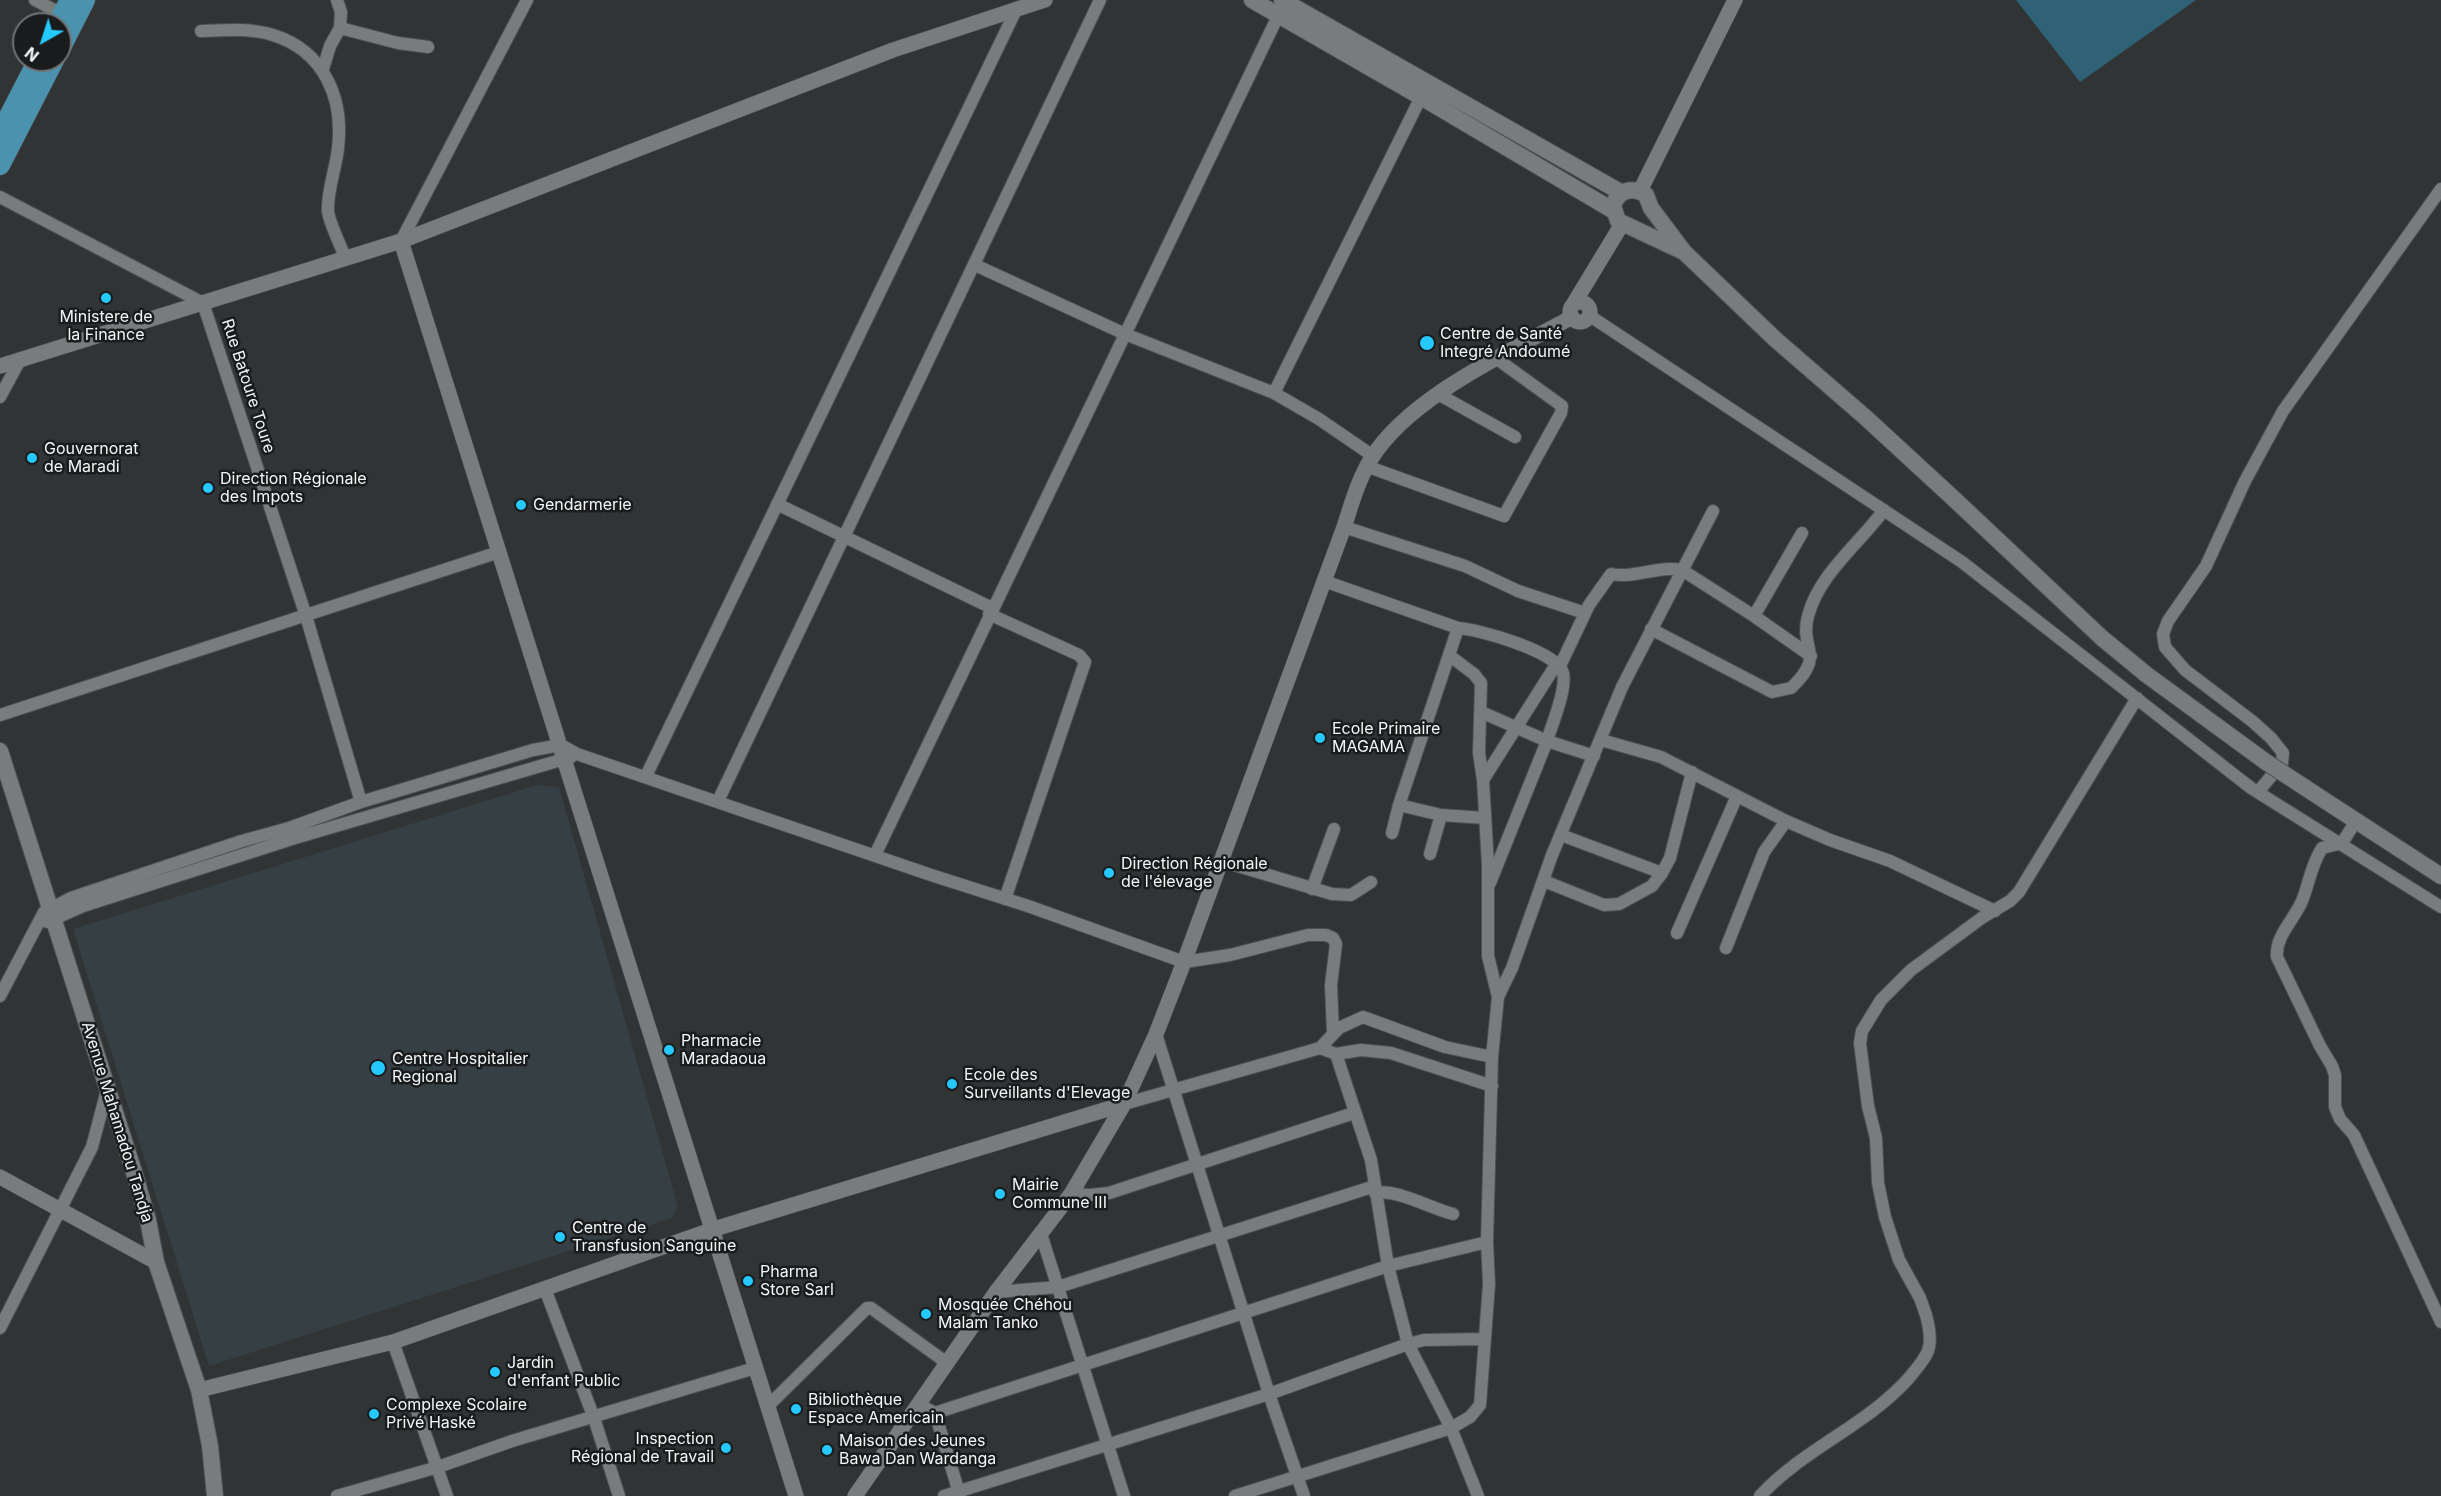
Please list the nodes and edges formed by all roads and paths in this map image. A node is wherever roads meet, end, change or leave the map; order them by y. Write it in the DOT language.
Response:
graph roads {
  1 [pos="35,0"];
  2 [pos="85,0"];
  3 [pos="337,0"];
  4 [pos="527,0"];
  5 [pos="1045,0"];
  6 [pos="1100,0"];
  7 [pos="1252,0"];
  8 [pos="1736,0"];
  9 [pos="1017,8"];
  10 [pos="1280,8"];
  11 [pos="61,12"];
  12 [pos="72,25"];
  13 [pos="340,28"];
  14 [pos="201,31"];
  15 [pos="428,47"];
  16 [pos="323,69"];
  17 [pos="32,72"];
  18 [pos="48,72"];
  19 [pos="1421,97"];
  20 [pos="0,134"];
  21 [pos="0,165"];
  22 [pos="2441,189"];
  23 [pos="1640,191"];
  24 [pos="1622,193"];
  25 [pos="0,197"];
  26 [pos="1651,208"];
  27 [pos="1623,221"];
  28 [pos="401,241"];
  29 [pos="1684,252"];
  30 [pos="345,258"];
  31 [pos="975,265"];
  32 [pos="203,303"];
  33 [pos="1580,311"];
  34 [pos="1125,334"];
  35 [pos="1497,359"];
  36 [pos="20,360"];
  37 [pos="0,366"];
  38 [pos="1274,393"];
  39 [pos="1438,394"];
  40 [pos="0,397"];
  41 [pos="1515,437"];
  42 [pos="1370,461"];
  43 [pos="777,504"];
  44 [pos="1884,510"];
  45 [pos="1713,511"];
  46 [pos="1344,527"];
  47 [pos="1802,532"];
  48 [pos="843,536"];
  49 [pos="499,552"];
  50 [pos="1682,570"];
  51 [pos="1324,581"];
  52 [pos="991,611"];
  53 [pos="1585,613"];
  54 [pos="306,616"];
  55 [pos="1754,616"];
  56 [pos="1458,628"];
  57 [pos="1652,629"];
  58 [pos="1450,656"];
  59 [pos="1811,656"];
  60 [pos="1558,665"];
  61 [pos="2137,698"];
  62 [pos="1481,712"];
  63 [pos="0,715"];
  64 [pos="1516,728"];
  65 [pos="1601,740"];
  66 [pos="1547,741"];
  67 [pos="0,751"];
  68 [pos="568,753"];
  69 [pos="1594,756"];
  70 [pos="1692,772"];
  71 [pos="645,776"];
  72 [pos="1483,780"];
  73 [pos="2258,792"];
  74 [pos="1737,796"];
  75 [pos="718,801"];
  76 [pos="361,802"];
  77 [pos="1399,805"];
  78 [pos="1441,815"];
  79 [pos="1485,818"];
  80 [pos="1786,821"];
  81 [pos="2356,821"];
  82 [pos="1334,828"];
  83 [pos="1392,833"];
  84 [pos="1561,835"];
  85 [pos="2342,843"];
  86 [pos="1430,854"];
  87 [pos="875,855"];
  88 [pos="1221,861"];
  89 [pos="150,871"];
  90 [pos="1662,873"];
  91 [pos="2441,876"];
  92 [pos="1544,881"];
  93 [pos="1371,882"];
  94 [pos="153,885"];
  95 [pos="1488,888"];
  96 [pos="1312,889"];
  97 [pos="1005,899"];
  98 [pos="2441,907"];
  99 [pos="1995,911"];
  100 [pos="48,916"];
  101 [pos="1677,933"];
  102 [pos="1726,948"];
  103 [pos="1184,962"];
  104 [pos="0,996"];
  105 [pos="1498,997"];
  106 [pos="1333,1033"];
  107 [pos="1156,1034"];
  108 [pos="1320,1048"];
  109 [pos="1336,1054"];
  110 [pos="1492,1057"];
  111 [pos="1492,1086"];
  112 [pos="107,1090"];
  113 [pos="1174,1090"];
  114 [pos="1124,1104"];
  115 [pos="1354,1110"];
  116 [pos="1198,1166"];
  117 [pos="0,1177"];
  118 [pos="1375,1190"];
  119 [pos="1071,1194"];
  120 [pos="60,1210"];
  121 [pos="1454,1214"];
  122 [pos="711,1230"];
  123 [pos="1041,1234"];
  124 [pos="1220,1235"];
  125 [pos="1486,1242"];
  126 [pos="156,1262"];
  127 [pos="1388,1266"];
  128 [pos="1058,1287"];
  129 [pos="545,1289"];
  130 [pos="996,1292"];
  131 [pos="1245,1313"];
  132 [pos="2441,1322"];
  133 [pos="0,1328"];
  134 [pos="1485,1339"];
  135 [pos="393,1342"];
  136 [pos="1408,1344"];
  137 [pos="947,1363"];
  138 [pos="1083,1365"];
  139 [pos="755,1368"];
  140 [pos="199,1390"];
  141 [pos="1269,1394"];
  142 [pos="918,1404"];
  143 [pos="768,1406"];
  144 [pos="935,1413"];
  145 [pos="594,1418"];
  146 [pos="1451,1428"];
  147 [pos="1107,1444"];
  148 [pos="438,1467"];
  149 [pos="1297,1477"];
  150 [pos="960,1494"];
  151 [pos="215,1496"];
  152 [pos="337,1496"];
  153 [pos="447,1496"];
  154 [pos="619,1496"];
  155 [pos="796,1496"];
  156 [pos="855,1496"];
  157 [pos="944,1496"];
  158 [pos="1124,1496"];
  159 [pos="1234,1496"];
  160 [pos="1304,1496"];
  161 [pos="1478,1496"];
  162 [pos="1760,1496"];
  1 -- 11 [label="street"];
  2 -- 12 [label="highway"];
  3 -- 13 [label="street"];
  4 -- 28 [label="street"];
  5 -- 9 [label="street"];
  6 -- 31 [label="street"];
  7 -- 10 [label="main road"];
  8 -- 23 [label="street"];
  9 -- 28 [label="street"];
  9 -- 43 [label="street"];
  10 -- 19 [label="main road"];
  10 -- 24 [label="main road"];
  10 -- 34 [label="street"];
  13 -- 15 [label="street"];
  13 -- 16 [label="street"];
  14 -- 16 [label="street"];
  16 -- 30 [label="street"];
  17 -- 20 [label="highway"];
  18 -- 21 [label="highway"];
  19 -- 27 [label="main road"];
  19 -- 38 [label="street"];
  22 -- 73 [label="street"];
  23 -- 24 [label="main road"];
  23 -- 26 [label="main road"];
  24 -- 27 [label="main road"];
  25 -- 32 [label="street, Rue Batoure Toure"];
  26 -- 27 [label="main road"];
  26 -- 29 [label="main road"];
  27 -- 29 [label="main road"];
  27 -- 33 [label="street"];
  28 -- 30 [label="street"];
  28 -- 49 [label="street"];
  29 -- 81 [label="main road, bridge"];
  30 -- 32 [label="street"];
  31 -- 34 [label="street"];
  31 -- 48 [label="street"];
  32 -- 36 [label="street"];
  32 -- 54 [label="street, Rue Batoure Toure"];
  33 -- 35 [label="street"];
  33 -- 44 [label="street"];
  34 -- 38 [label="street"];
  34 -- 52 [label="street"];
  35 -- 39 [label="street"];
  35 -- 42 [label="street"];
  36 -- 37 [label="street"];
  36 -- 40 [label="street"];
  38 -- 42 [label="street"];
  39 -- 41 [label="street"];
  39 -- 42 [label="street"];
  42 -- 46 [label="street"];
  43 -- 48 [label="street"];
  43 -- 71 [label="street"];
  44 -- 59 [label="street"];
  44 -- 61 [label="street"];
  45 -- 50 [label="street"];
  46 -- 51 [label="street"];
  46 -- 53 [label="street"];
  47 -- 55 [label="street"];
  48 -- 52 [label="street"];
  48 -- 75 [label="street"];
  49 -- 54 [label="street"];
  49 -- 68 [label="street"];
  50 -- 53 [label="street"];
  50 -- 55 [label="street"];
  50 -- 57 [label="street"];
  51 -- 56 [label="street"];
  51 -- 88 [label="street"];
  52 -- 87 [label="street"];
  52 -- 97 [label="street"];
  53 -- 60 [label="street"];
  54 -- 63 [label="street"];
  54 -- 76 [label="street, Rue Batoure Toure"];
  55 -- 59 [label="street"];
  56 -- 58 [label="street"];
  56 -- 60 [label="street"];
  57 -- 59 [label="street"];
  57 -- 65 [label="street"];
  58 -- 62 [label="street"];
  58 -- 77 [label="street"];
  60 -- 64 [label="street"];
  60 -- 66 [label="street"];
  61 -- 73 [label="street"];
  61 -- 99 [label="street"];
  62 -- 64 [label="street"];
  62 -- 72 [label="street"];
  64 -- 66 [label="street"];
  64 -- 72 [label="street"];
  65 -- 69 [label="street"];
  65 -- 70 [label="street"];
  66 -- 69 [label="street"];
  66 -- 95 [label="street"];
  67 -- 100 [label="main road, Avenue Mahamadou Tandja"];
  68 -- 71 [label="street"];
  68 -- 76 [label="street"];
  68 -- 94 [label="street"];
  68 -- 122 [label="street"];
  69 -- 84 [label="street"];
  70 -- 74 [label="street"];
  70 -- 90 [label="street"];
  71 -- 75 [label="street"];
  72 -- 79 [label="street"];
  73 -- 85 [label="street"];
  74 -- 80 [label="street"];
  74 -- 101 [label="street"];
  75 -- 87 [label="street"];
  76 -- 89 [label="street"];
  77 -- 78 [label="street"];
  77 -- 83 [label="street"];
  78 -- 79 [label="street"];
  78 -- 86 [label="street"];
  79 -- 95 [label="street"];
  80 -- 99 [label="street"];
  80 -- 102 [label="street"];
  81 -- 85 [label="street"];
  81 -- 91 [label="main road"];
  82 -- 96 [label="street"];
  84 -- 90 [label="street"];
  84 -- 92 [label="street"];
  85 -- 98 [label="street"];
  85 -- 132 [label="street"];
  87 -- 97 [label="street"];
  88 -- 96 [label="street"];
  88 -- 103 [label="street"];
  89 -- 94 [label="street"];
  89 -- 100 [label="street"];
  90 -- 92 [label="street"];
  92 -- 105 [label="street"];
  93 -- 96 [label="street"];
  94 -- 100 [label="street"];
  95 -- 105 [label="street"];
  97 -- 103 [label="street"];
  99 -- 162 [label="street"];
  100 -- 104 [label="street"];
  100 -- 112 [label="main road, Avenue Mahamadou Tandja"];
  103 -- 106 [label="street"];
  103 -- 107 [label="street"];
  105 -- 110 [label="street"];
  106 -- 108 [label="street"];
  106 -- 110 [label="street"];
  107 -- 113 [label="street"];
  107 -- 114 [label="street"];
  108 -- 109 [label="street"];
  108 -- 113 [label="street"];
  109 -- 111 [label="street"];
  109 -- 115 [label="street"];
  110 -- 111 [label="street"];
  111 -- 125 [label="street"];
  112 -- 120 [label="street"];
  112 -- 126 [label="main road, Avenue Mahamadou Tandja"];
  113 -- 114 [label="street"];
  113 -- 116 [label="street"];
  114 -- 119 [label="street"];
  114 -- 122 [label="street"];
  115 -- 116 [label="street"];
  115 -- 118 [label="street"];
  116 -- 119 [label="street"];
  116 -- 124 [label="street"];
  117 -- 120 [label="street"];
  118 -- 121 [label="street"];
  118 -- 124 [label="street"];
  118 -- 127 [label="street"];
  119 -- 123 [label="street"];
  120 -- 126 [label="street"];
  120 -- 133 [label="street"];
  122 -- 129 [label="street"];
  122 -- 139 [label="street"];
  123 -- 128 [label="street"];
  123 -- 130 [label="street"];
  124 -- 128 [label="street"];
  124 -- 131 [label="street"];
  125 -- 127 [label="street"];
  125 -- 134 [label="street"];
  126 -- 140 [label="main road, Avenue Mahamadou Tandja"];
  127 -- 131 [label="street"];
  127 -- 136 [label="street"];
  128 -- 130 [label="street"];
  128 -- 138 [label="street"];
  129 -- 135 [label="street"];
  129 -- 145 [label="street"];
  130 -- 137 [label="street"];
  131 -- 138 [label="street"];
  131 -- 141 [label="street"];
  134 -- 136 [label="street"];
  134 -- 146 [label="street"];
  135 -- 140 [label="street"];
  135 -- 148 [label="street"];
  136 -- 141 [label="street"];
  136 -- 146 [label="street"];
  137 -- 142 [label="street"];
  137 -- 143 [label="street"];
  138 -- 144 [label="street"];
  138 -- 147 [label="street"];
  139 -- 143 [label="street"];
  139 -- 145 [label="street"];
  140 -- 151 [label="main road, Avenue Mahamadou Tandja"];
  141 -- 147 [label="street"];
  141 -- 149 [label="street"];
  142 -- 144 [label="street"];
  142 -- 156 [label="street"];
  143 -- 155 [label="street"];
  144 -- 150 [label="street"];
  145 -- 148 [label="street"];
  145 -- 154 [label="street"];
  146 -- 149 [label="street"];
  146 -- 161 [label="street"];
  147 -- 150 [label="street"];
  147 -- 158 [label="street"];
  148 -- 152 [label="street"];
  148 -- 153 [label="street"];
  149 -- 159 [label="street"];
  149 -- 160 [label="street"];
  150 -- 157 [label="street"];
}
